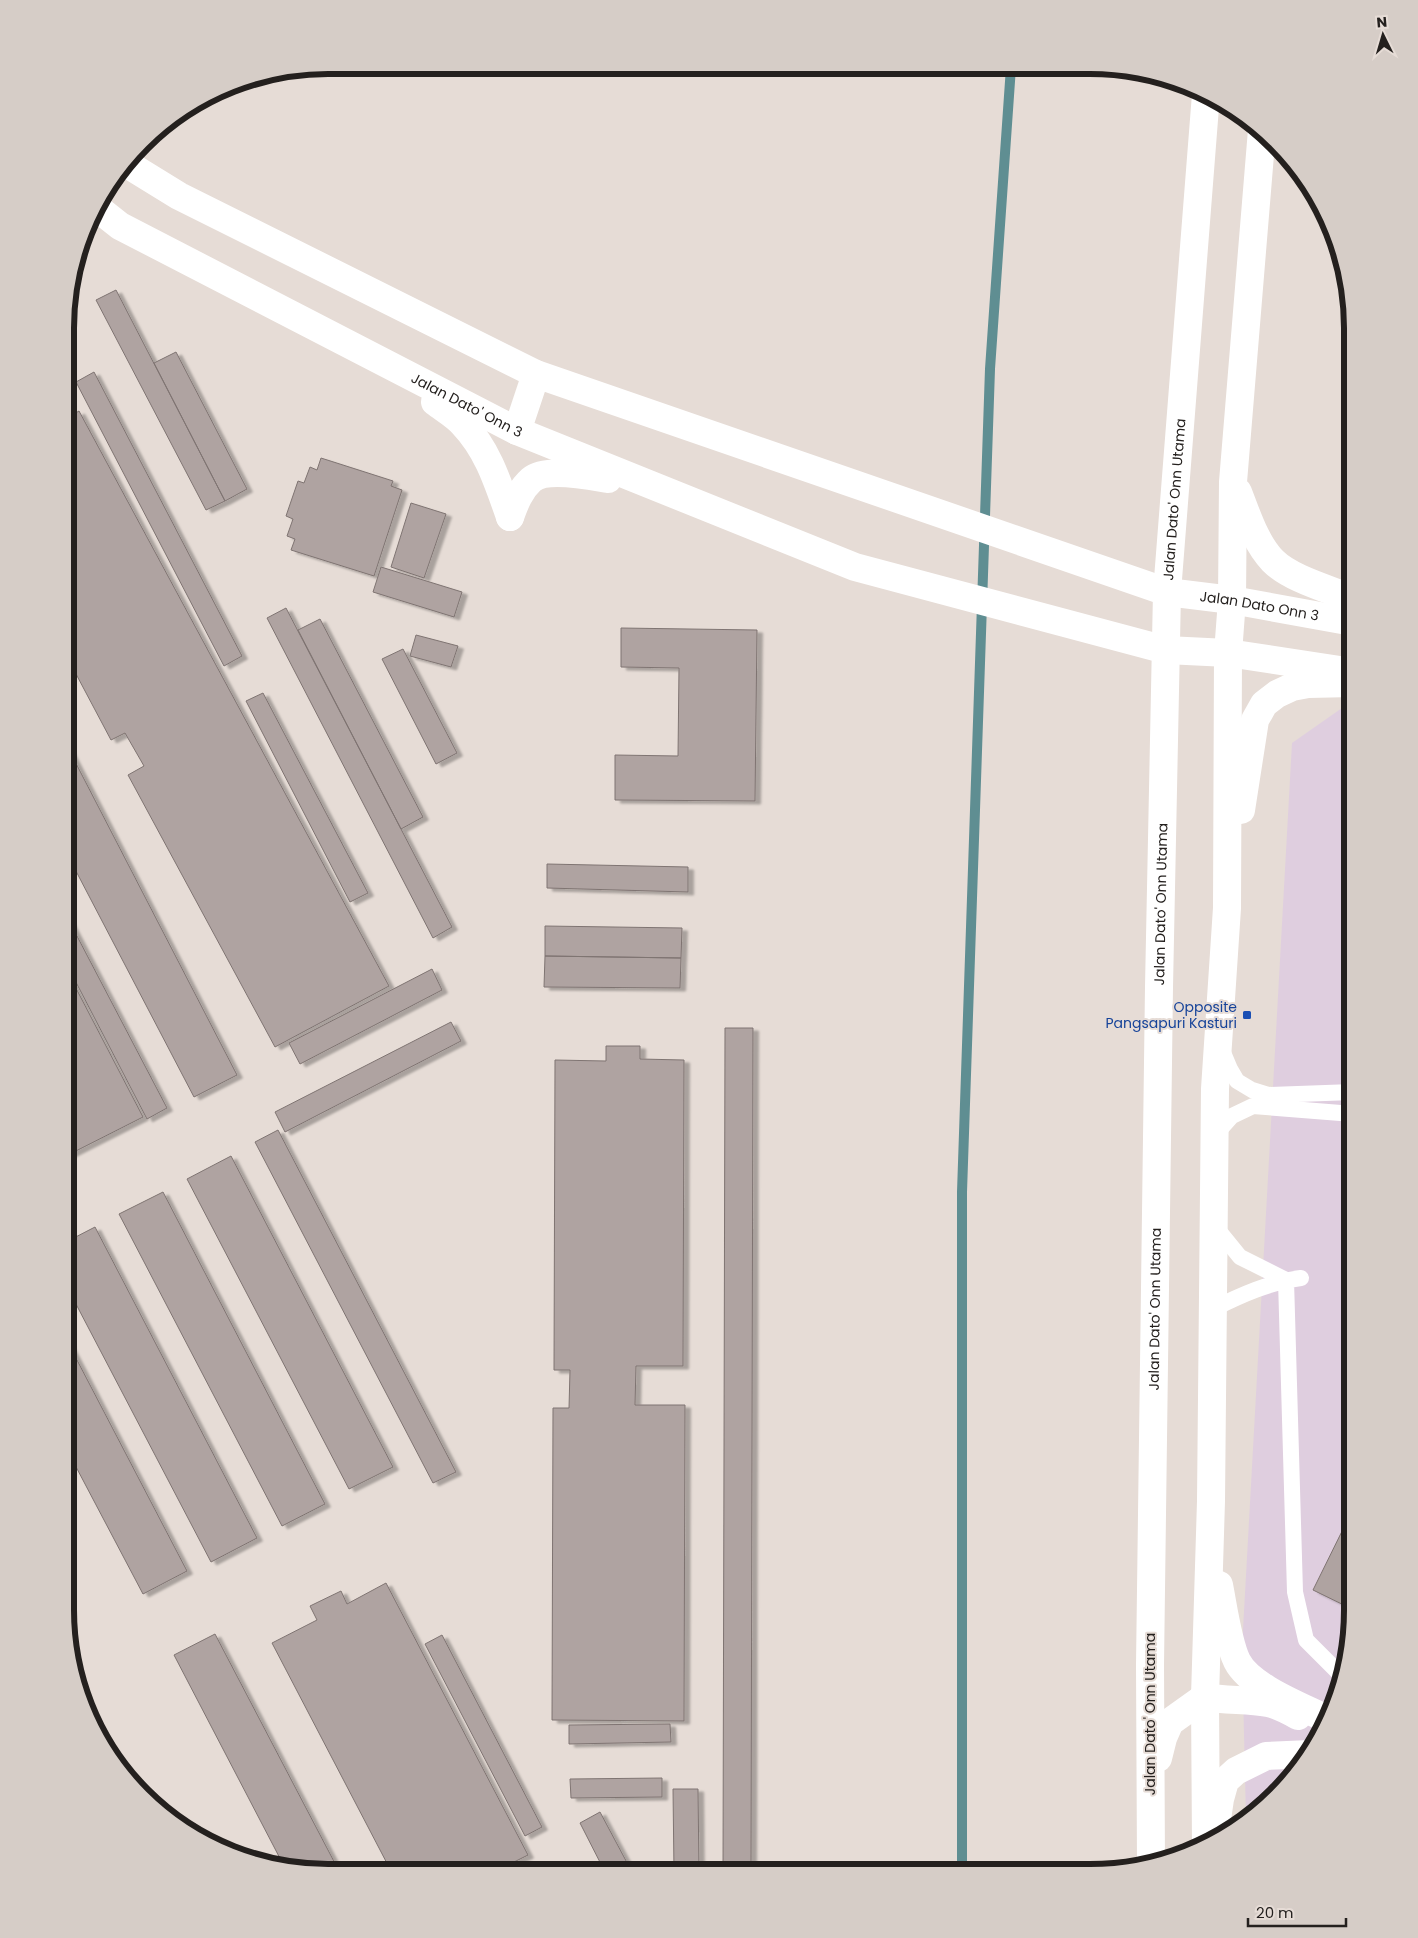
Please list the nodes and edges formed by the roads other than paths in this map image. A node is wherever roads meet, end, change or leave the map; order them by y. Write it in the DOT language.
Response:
graph roads {
  1 [pos="1205,101"];
  2 [pos="1261,140"];
  3 [pos="131,167"];
  4 [pos="102,212"];
  5 [pos="381,360"];
  6 [pos="536,374"];
  7 [pos="517,430"];
  8 [pos="1233,482"];
  9 [pos="666,490"];
  10 [pos="1167,592"];
  11 [pos="1344,595"];
  12 [pos="1232,600"];
  13 [pos="1344,620"];
  14 [pos="1166,650"];
  15 [pos="1228,653"];
  16 [pos="1344,671"];
  17 [pos="1344,683"];
  18 [pos="1227,908"];
  19 [pos="1218,1039"];
  20 [pos="1328,1092"];
  21 [pos="1344,1092"];
  22 [pos="1330,1113"];
  23 [pos="1344,1114"];
  24 [pos="1215,1135"];
  25 [pos="1214,1225"];
  26 [pos="1294,1279"];
  27 [pos="1213,1308"];
  28 [pos="1211,1501"];
  29 [pos="1337,1671"];
  30 [pos="1205,1697"];
  31 [pos="1321,1717"];
  32 [pos="1317,1724"];
  33 [pos="1299,1755"];
  34 [pos="1150,1811"];
  35 [pos="1215,1831"];
  36 [pos="1206,1836"];
  37 [pos="1151,1857"];
  1 -- 10 [label="main road, Jalan Dato' Onn Utama"];
  2 -- 8 [label="main road"];
  3 -- 6 [label="main road"];
  4 -- 5 [label="main road, Jalan Dato' Onn 3"];
  5 -- 7 [label="main road, Jalan Dato' Onn 3"];
  5 -- 9 [label="main road"];
  6 -- 7 [label="main road"];
  6 -- 10 [label="main road, Jalan Dato Onn 3"];
  7 -- 9 [label="main road, Jalan Dato' Onn 3"];
  8 -- 11 [label="main road"];
  8 -- 12 [label="main road"];
  9 -- 14 [label="main road, Jalan Dato' Onn 3"];
  10 -- 12 [label="main road, Jalan Dato Onn 3"];
  10 -- 14 [label="main road, Jalan Dato' Onn Utama"];
  12 -- 13 [label="main road, Jalan Dato Onn 3"];
  12 -- 15 [label="main road"];
  14 -- 15 [label="main road"];
  14 -- 34 [label="main road, Jalan Dato' Onn Utama"];
  15 -- 16 [label="main road"];
  15 -- 18 [label="main road"];
  17 -- 18 [label="main road"];
  18 -- 19 [label="main road"];
  19 -- 20 [label="lane"];
  19 -- 24 [label="main road"];
  20 -- 21 [label="lane"];
  20 -- 22 [label="lane"];
  22 -- 23 [label="lane"];
  22 -- 24 [label="lane"];
  24 -- 25 [label="main road"];
  25 -- 26 [label="lane"];
  25 -- 27 [label="main road"];
  26 -- 27 [label="lane"];
  26 -- 29 [label="lane"];
  27 -- 28 [label="main road"];
  28 -- 30 [label="main road"];
  28 -- 31 [label="main road"];
  30 -- 32 [label="main road"];
  30 -- 34 [label="main road"];
  30 -- 36 [label="main road"];
  33 -- 35 [label="main road"];
  34 -- 37 [label="main road, Jalan Dato' Onn Utama"];
}
